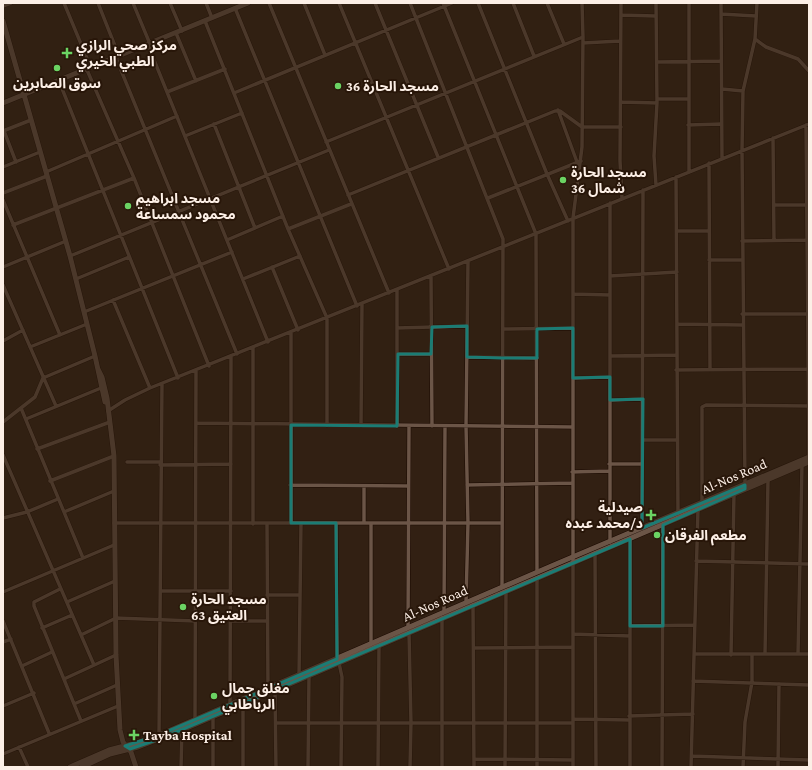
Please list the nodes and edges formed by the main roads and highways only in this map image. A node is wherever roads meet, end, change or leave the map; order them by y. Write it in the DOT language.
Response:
graph roads {
  1 [pos="248,3"];
  2 [pos="241,4"];
  3 [pos="3,21"];
  4 [pos="5,34"];
  5 [pos="23,95"];
  6 [pos="3,103"];
  7 [pos="98,369"];
  8 [pos="108,410"];
  9 [pos="809,458"];
  10 [pos="809,462"];
  11 [pos="745,487"];
  12 [pos="572,560"];
  13 [pos="504,589"];
  14 [pos="409,630"];
  15 [pos="338,661"];
  16 [pos="127,748"];
  17 [pos="70,767"];
  18 [pos="82,767"];
  19 [pos="136,767"];
  1 -- 2 [label="main road"];
  2 -- 5 [label="main road"];
  3 -- 4 [label="main road"];
  4 -- 5 [label="main road"];
  5 -- 6 [label="main road"];
  5 -- 7 [label="main road"];
  7 -- 8 [label="main road"];
  7 -- 8 [label="main road"];
  8 -- 16 [label="main road"];
  9 -- 11 [label="main road, Al-Nos Road"];
  10 -- 11 [label="main road, Al-Nos Road"];
  11 -- 12 [label="main road, Al-Nos Road"];
  11 -- 12 [label="main road, Al-Nos Road"];
  12 -- 13 [label="main road, Al-Nos Road"];
  13 -- 14 [label="main road, Al-Nos Road"];
  13 -- 14 [label="main road, Al-Nos Road"];
  14 -- 15 [label="main road, Al-Nos Road"];
  14 -- 15 [label="main road, Al-Nos Road"];
  15 -- 16 [label="main road, Al-Nos Road"];
  15 -- 16 [label="main road, Al-Nos Road"];
  16 -- 17 [label="main road, Al-Nos Road"];
  16 -- 18 [label="main road, Al-Nos Road"];
  16 -- 19 [label="main road"];
}
